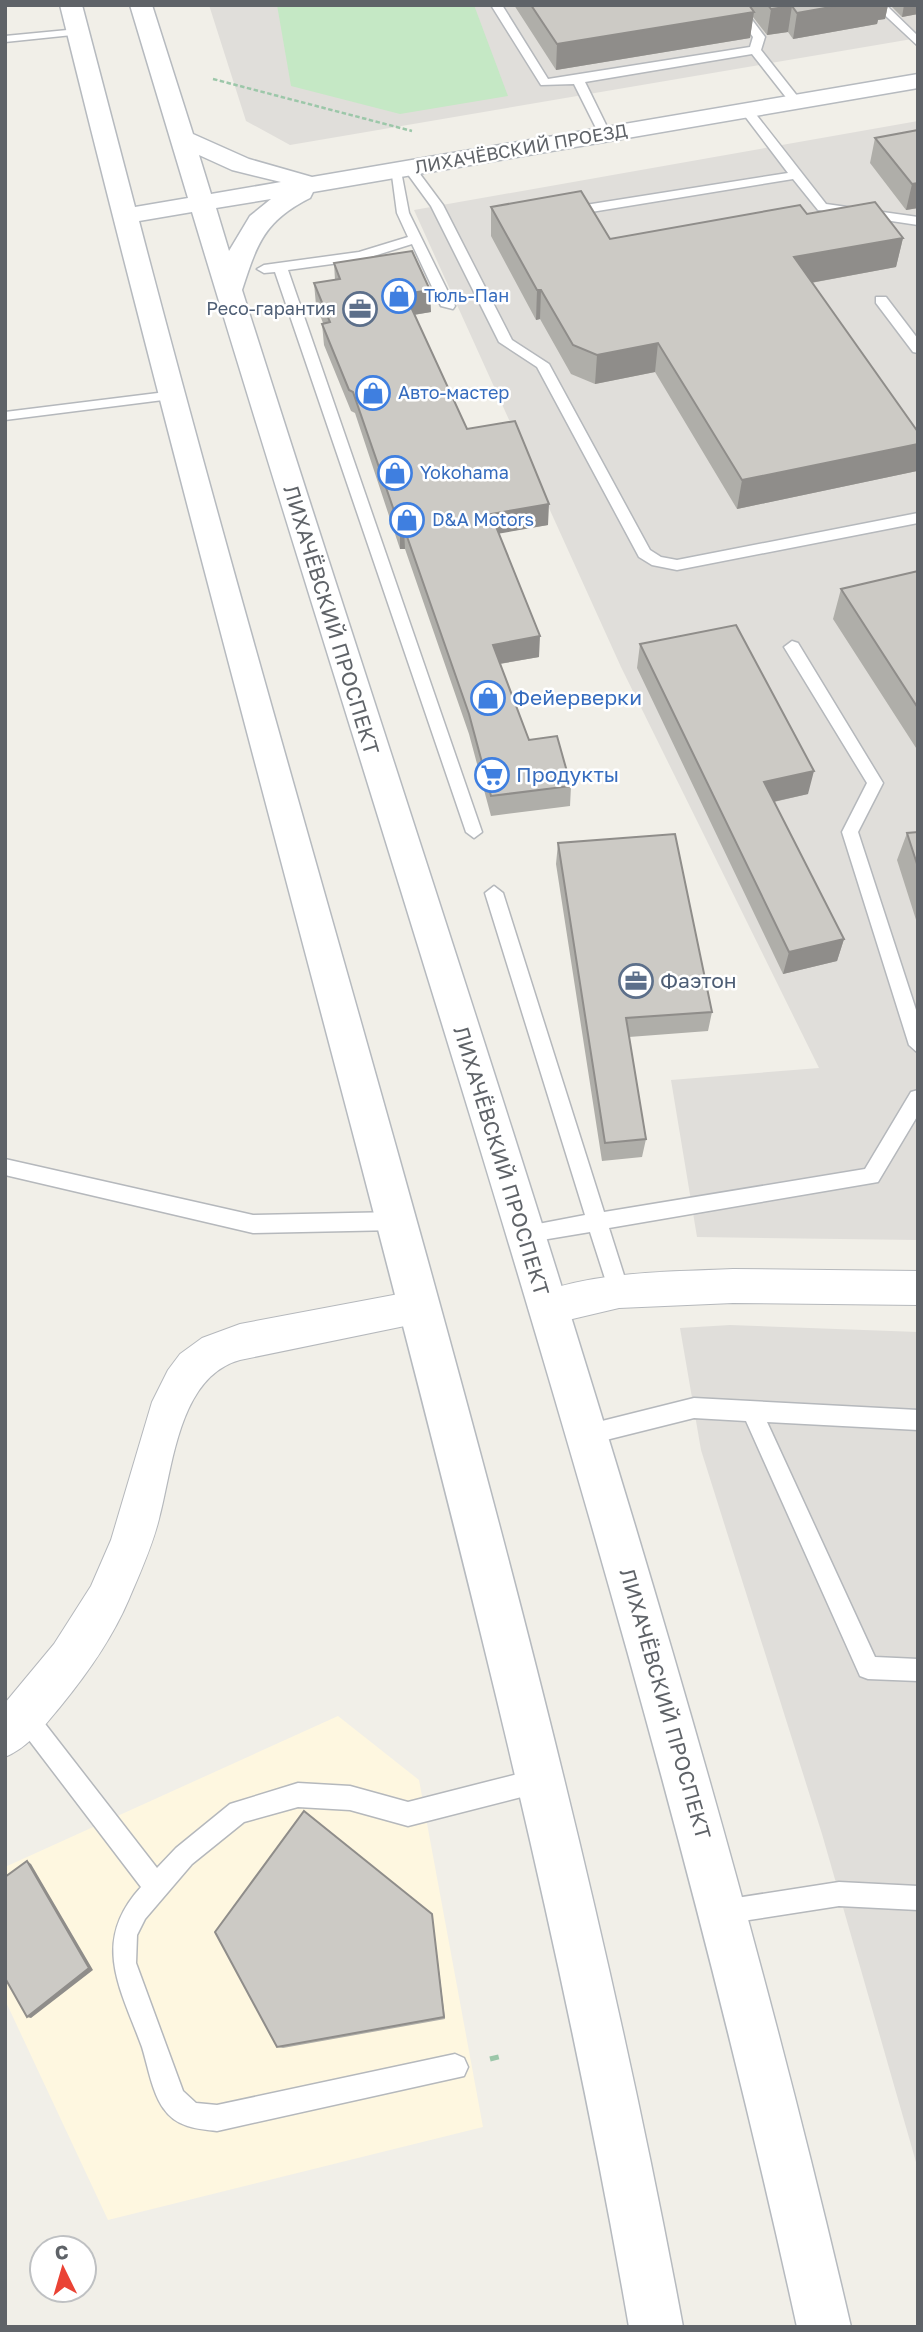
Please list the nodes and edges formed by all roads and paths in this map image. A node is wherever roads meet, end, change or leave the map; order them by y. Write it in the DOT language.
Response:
graph roads {
  1 [pos="71,5"];
  2 [pos="141,5"];
  3 [pos="496,5"];
  4 [pos="735,5"];
  5 [pos="879,5"];
  6 [pos="78,32"];
  7 [pos="5,39"];
  8 [pos="918,43"];
  9 [pos="755,50"];
  10 [pos="213,79"];
  11 [pos="578,80"];
  12 [pos="918,81"];
  13 [pos="796,102"];
  14 [pos="747,111"];
  15 [pos="412,131"];
  16 [pos="605,135"];
  17 [pos="181,138"];
  18 [pos="402,170"];
  19 [pos="796,175"];
  20 [pos="325,183"];
  21 [pos="201,204"];
  22 [pos="579,211"];
  23 [pos="125,216"];
  24 [pos="918,220"];
  25 [pos="415,239"];
  26 [pos="228,293"];
  27 [pos="881,300"];
  28 [pos="448,306"];
  29 [pos="918,349"];
  30 [pos="174,395"];
  31 [pos="5,416"];
  32 [pos="918,518"];
  33 [pos="792,646"];
  34 [pos="474,832"];
  35 [pos="494,892"];
  36 [pos="918,1045"];
  37 [pos="918,1098"];
  38 [pos="5,1167"];
  39 [pos="397,1221"];
  40 [pos="598,1223"];
  41 [pos="524,1234"];
  42 [pos="918,1289"];
  43 [pos="619,1291"];
  44 [pos="547,1307"];
  45 [pos="420,1308"];
  46 [pos="751,1409"];
  47 [pos="918,1420"];
  48 [pos="586,1435"];
  49 [pos="918,1671"];
  50 [pos="15,1725"];
  51 [pos="541,1780"];
  52 [pos="156,1887"];
  53 [pos="918,1898"];
  54 [pos="723,1912"];
  55 [pos="455,2067"];
  56 [pos="656,2327"];
  57 [pos="824,2327"];
  1 -- 6 [label="main road"];
  2 -- 17 [label="main road, ЛИХАЧЁВСКИЙ ПРОСПЕКТ"];
  3 -- 11 [label="lane"];
  4 -- 9 [label="lane"];
  5 -- 8 [label="lane"];
  6 -- 7 [label="lane"];
  6 -- 23 [label="main road"];
  9 -- 11 [label="lane"];
  9 -- 13 [label="lane"];
  10 -- 15 [label="path"];
  11 -- 16 [label="lane"];
  12 -- 13 [label="main road, ЛИХАЧЁВСКИЙ ПРОЕЗД"];
  13 -- 14 [label="main road, ЛИХАЧЁВСКИЙ ПРОЕЗД"];
  14 -- 16 [label="main road, ЛИХАЧЁВСКИЙ ПРОЕЗД"];
  14 -- 19 [label="lane"];
  16 -- 18 [label="main road, ЛИХАЧЁВСКИЙ ПРОЕЗД"];
  17 -- 20 [label="main road"];
  17 -- 21 [label="main road, ЛИХАЧЁВСКИЙ ПРОСПЕКТ"];
  18 -- 20 [label="main road, ЛИХАЧЁВСКИЙ ПРОЕЗД"];
  18 -- 25 [label="lane"];
  18 -- 32 [label="lane"];
  19 -- 22 [label="lane"];
  19 -- 24 [label="lane"];
  20 -- 21 [label="main road, ЛИХАЧЁВСКИЙ ПРОЕЗД"];
  20 -- 26 [label="main road"];
  21 -- 23 [label="main road, ЛИХАЧЁВСКИЙ ПРОЕЗД"];
  21 -- 26 [label="main road, ЛИХАЧЁВСКИЙ ПРОСПЕКТ"];
  23 -- 30 [label="main road"];
  25 -- 28 [label="lane"];
  25 -- 34 [label="lane"];
  26 -- 41 [label="main road, ЛИХАЧЁВСКИЙ ПРОСПЕКТ"];
  27 -- 29 [label="lane"];
  30 -- 31 [label="lane"];
  30 -- 39 [label="main road"];
  33 -- 36 [label="lane"];
  35 -- 40 [label="lane"];
  37 -- 40 [label="lane"];
  38 -- 39 [label="lane"];
  39 -- 45 [label="main road"];
  40 -- 41 [label="lane"];
  40 -- 43 [label="lane"];
  41 -- 44 [label="main road, ЛИХАЧЁВСКИЙ ПРОСПЕКТ"];
  42 -- 43 [label="street"];
  43 -- 44 [label="street"];
  44 -- 48 [label="main road, ЛИХАЧЁВСКИЙ ПРОСПЕКТ"];
  45 -- 50 [label="street"];
  45 -- 51 [label="main road"];
  46 -- 47 [label="lane"];
  46 -- 48 [label="lane"];
  46 -- 49 [label="lane"];
  48 -- 54 [label="main road, ЛИХАЧЁВСКИЙ ПРОСПЕКТ"];
  50 -- 52 [label="lane"];
  51 -- 52 [label="lane"];
  51 -- 56 [label="main road"];
  52 -- 55 [label="lane"];
  53 -- 54 [label="lane"];
  54 -- 57 [label="main road, ЛИХАЧЁВСКИЙ ПРОСПЕКТ"];
}
